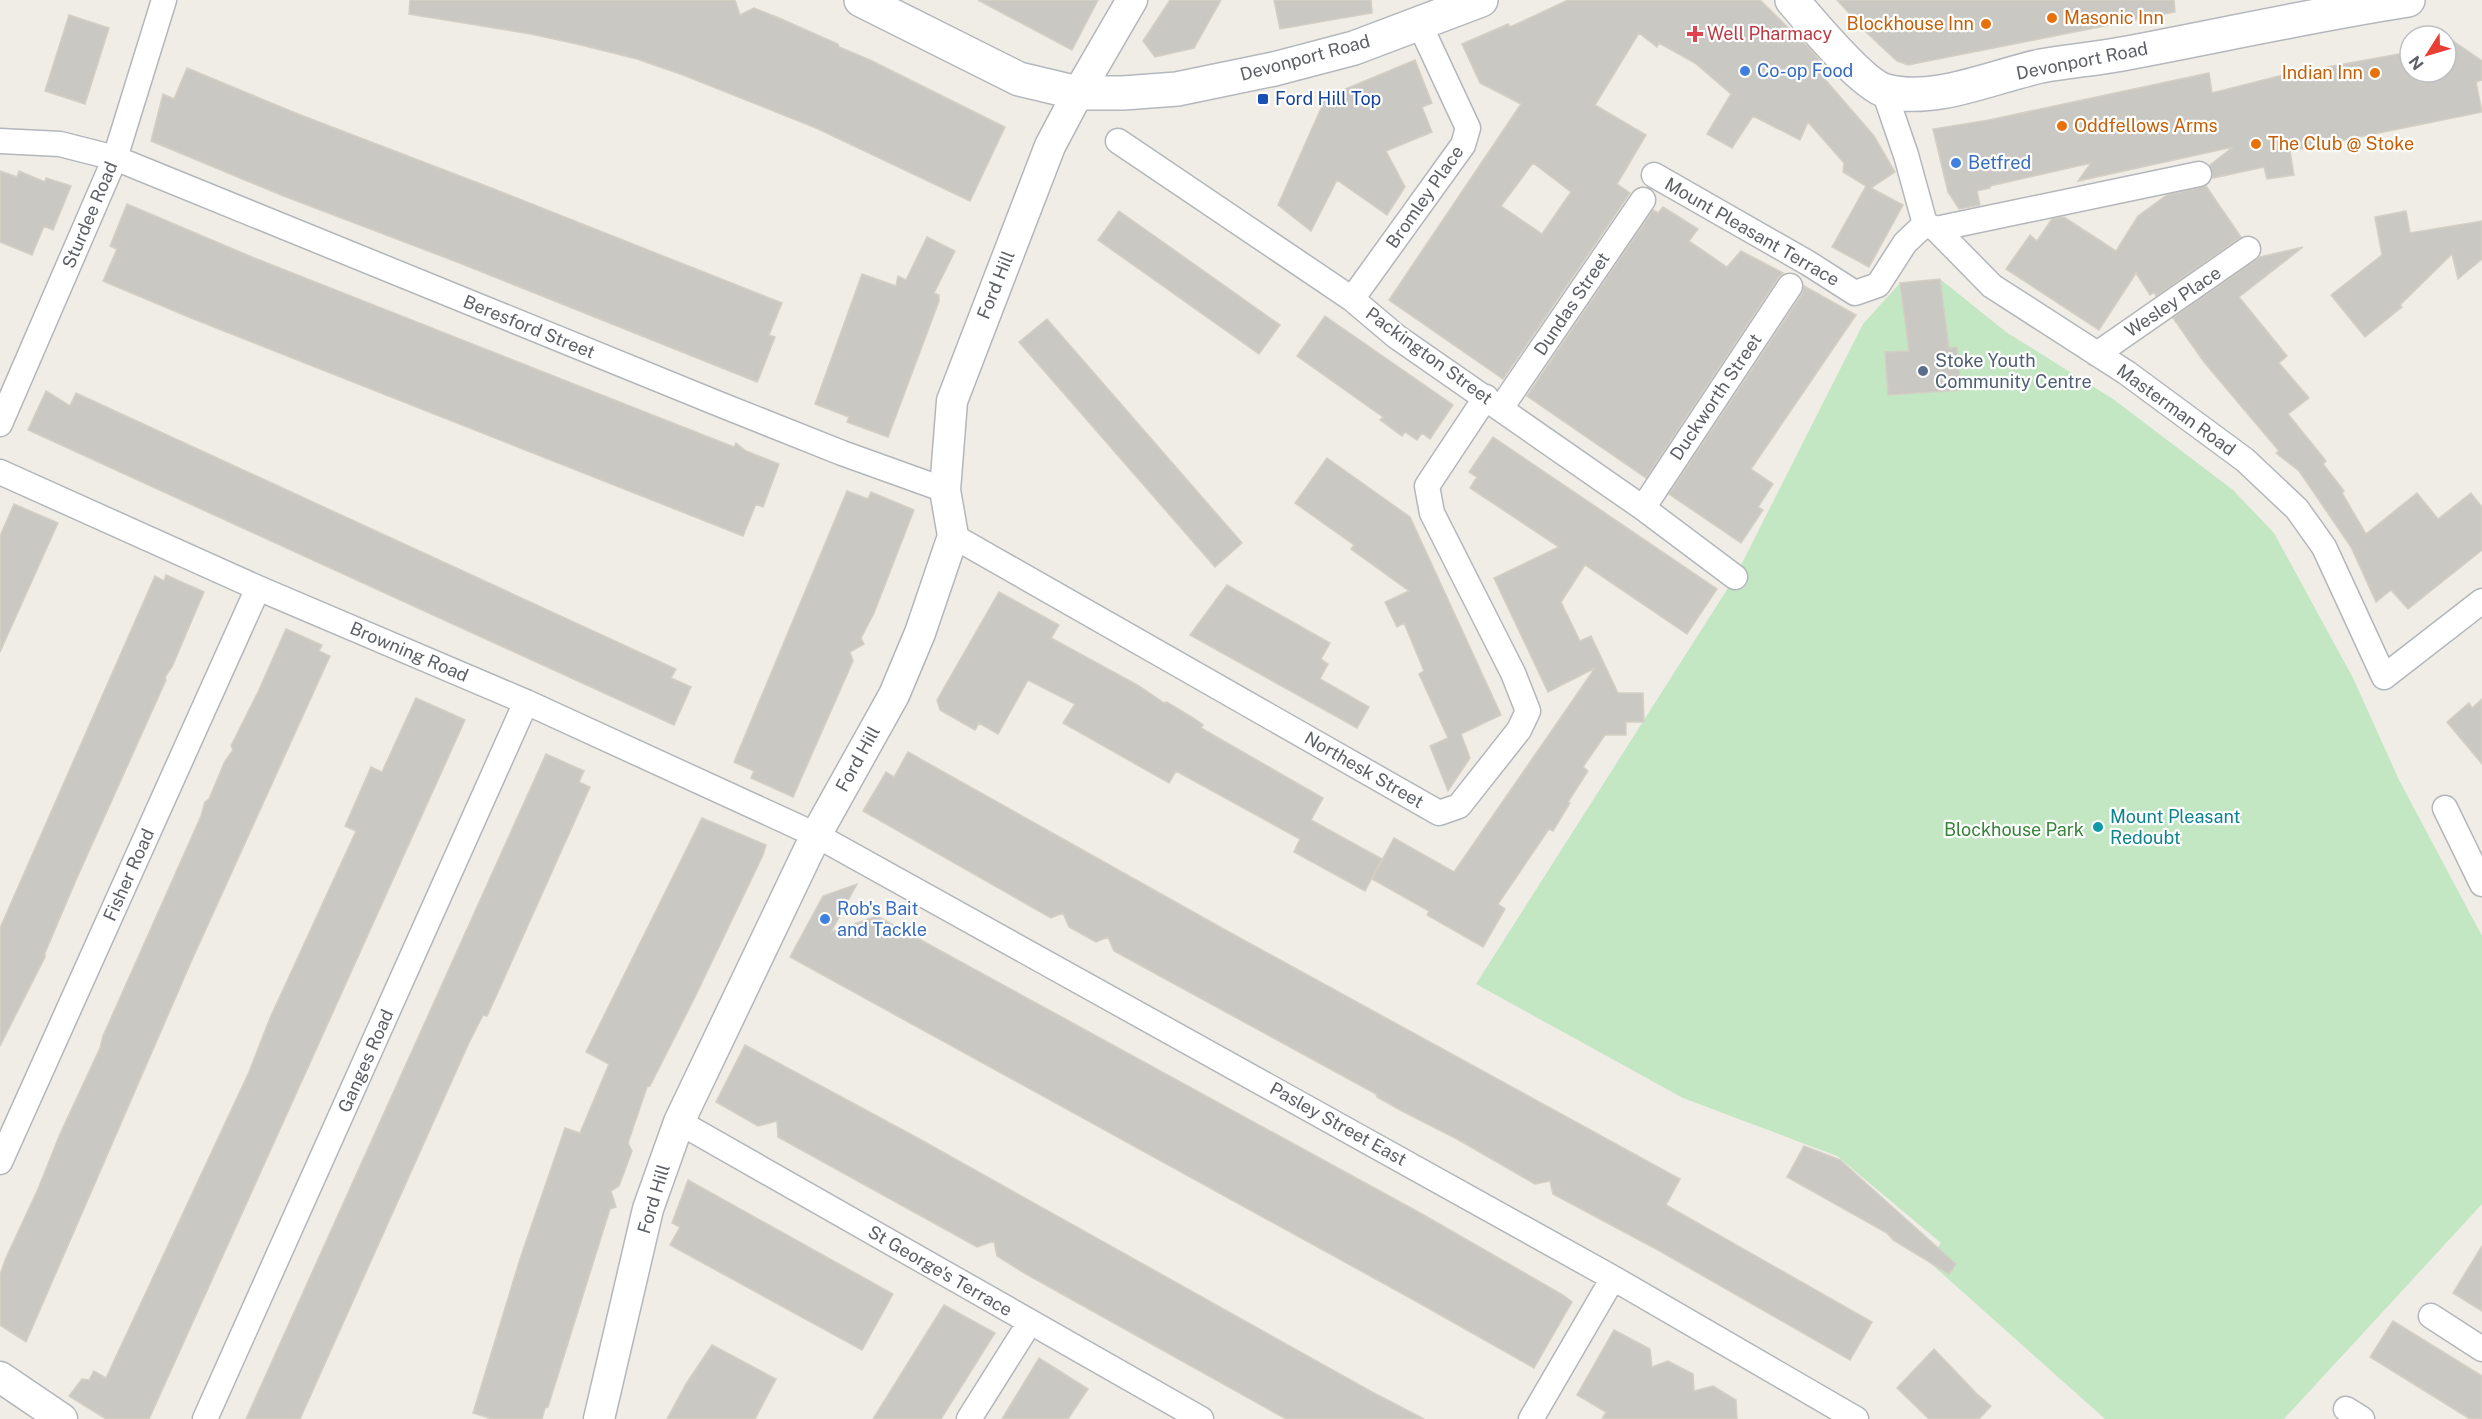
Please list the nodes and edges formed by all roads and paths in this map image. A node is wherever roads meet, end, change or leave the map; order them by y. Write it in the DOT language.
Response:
graph roads {
  1 [pos="164,0"];
  2 [pos="861,0"];
  3 [pos="1132,0"];
  4 [pos="1481,0"];
  5 [pos="1792,0"];
  6 [pos="2408,0"];
  7 [pos="2369,3"];
  8 [pos="1419,23"];
  9 [pos="1884,91"];
  10 [pos="1078,93"];
  11 [pos="0,141"];
  12 [pos="1118,141"];
  13 [pos="115,159"];
  14 [pos="2199,174"];
  15 [pos="1654,175"];
  16 [pos="1643,200"];
  17 [pos="1930,226"];
  18 [pos="2248,249"];
  19 [pos="1790,286"];
  20 [pos="1352,299"];
  21 [pos="2097,354"];
  22 [pos="1494,403"];
  23 [pos="0,424"];
  24 [pos="0,472"];
  25 [pos="945,490"];
  26 [pos="1643,508"];
  27 [pos="954,536"];
  28 [pos="1735,577"];
  29 [pos="258,588"];
  30 [pos="2482,601"];
  31 [pos="526,702"];
  32 [pos="2445,808"];
  33 [pos="816,835"];
  34 [pos="2482,884"];
  35 [pos="679,1122"];
  36 [pos="0,1162"];
  37 [pos="1613,1278"];
  38 [pos="2431,1316"];
  39 [pos="1030,1322"];
  40 [pos="2482,1349"];
  41 [pos="0,1377"];
  42 [pos="62,1419"];
  43 [pos="205,1419"];
  44 [pos="599,1419"];
  45 [pos="969,1419"];
  46 [pos="1201,1419"];
  47 [pos="1531,1419"];
  48 [pos="1856,1419"];
  1 -- 13 [label="street, Sturdee Road"];
  2 -- 10 [label="main road, Devonport Road"];
  3 -- 10 [label="street, Ford Hill"];
  4 -- 8 [label="main road, Devonport Road"];
  5 -- 9 [label="main road"];
  6 -- 7 [label="main road, Devonport Road"];
  7 -- 9 [label="main road, Devonport Road"];
  8 -- 10 [label="main road, Devonport Road"];
  8 -- 20 [label="street, Bromley Place"];
  9 -- 17 [label="street, Masterman Road"];
  10 -- 25 [label="street, Ford Hill"];
  11 -- 13 [label="street, Beresford Street"];
  12 -- 20 [label="street, Packington Street"];
  13 -- 23 [label="street, Sturdee Road"];
  13 -- 25 [label="street, Beresford Street"];
  14 -- 17 [label="street"];
  15 -- 17 [label="street, Mount Pleasant Terrace"];
  16 -- 22 [label="street, Dundas Street"];
  17 -- 21 [label="street, Masterman Road"];
  18 -- 21 [label="street, Wesley Place"];
  19 -- 26 [label="street, Duckworth Street"];
  20 -- 22 [label="street, Packington Street"];
  21 -- 30 [label="street, Masterman Road"];
  22 -- 26 [label="street, Packington Street"];
  22 -- 27 [label="street, Northesk Street"];
  24 -- 29 [label="street, Browning Road"];
  25 -- 27 [label="street, Ford Hill"];
  26 -- 28 [label="street, Packington Street"];
  27 -- 33 [label="street, Ford Hill"];
  29 -- 31 [label="street, Browning Road"];
  29 -- 36 [label="street, Fisher Road"];
  31 -- 33 [label="street, Browning Road"];
  31 -- 43 [label="street, Ganges Road"];
  32 -- 34 [label="street"];
  33 -- 35 [label="street, Ford Hill"];
  33 -- 37 [label="street, Pasley Street East"];
  35 -- 39 [label="street, St George's Terrace"];
  35 -- 44 [label="street, Ford Hill"];
  37 -- 47 [label="street"];
  37 -- 48 [label="street, Pasley Street East"];
  38 -- 40 [label="street"];
  39 -- 45 [label="street"];
  39 -- 46 [label="street, St George's Terrace"];
  41 -- 42 [label="street"];
}
